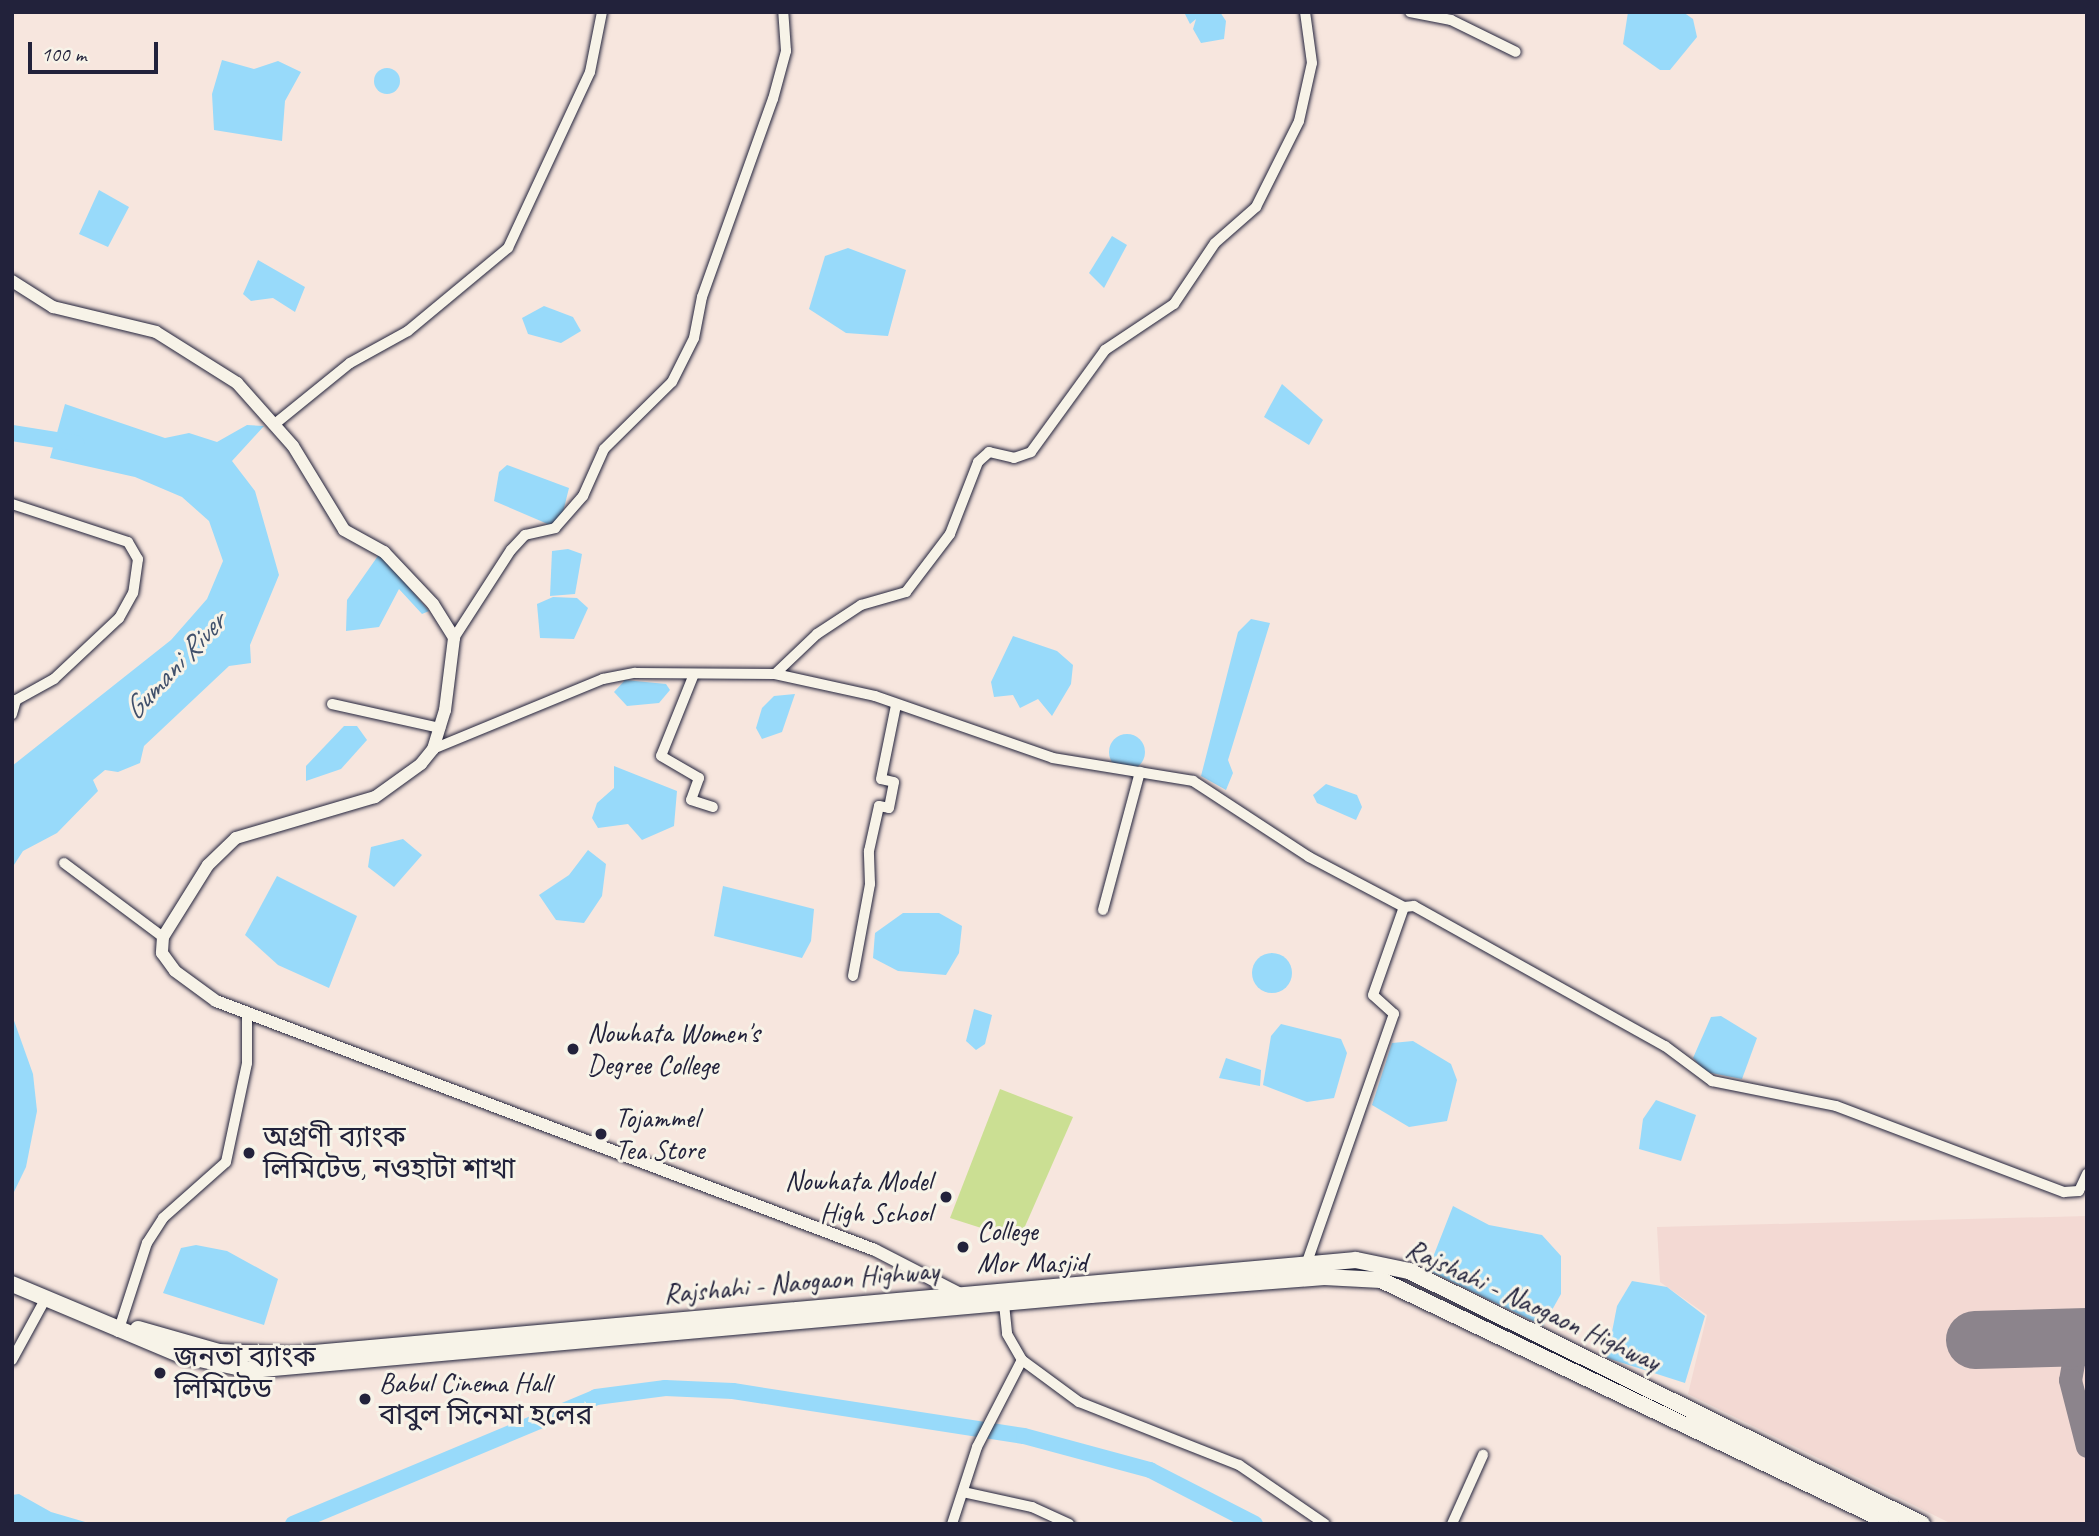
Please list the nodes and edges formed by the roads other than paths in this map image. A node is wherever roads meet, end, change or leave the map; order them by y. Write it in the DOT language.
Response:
graph roads {
  1 [pos="602,12"];
  2 [pos="783,12"];
  3 [pos="1305,12"];
  4 [pos="1410,12"];
  5 [pos="1516,52"];
  6 [pos="12,281"];
  7 [pos="276,424"];
  8 [pos="12,504"];
  9 [pos="454,638"];
  10 [pos="694,674"];
  11 [pos="775,674"];
  12 [pos="332,704"];
  13 [pos="897,705"];
  14 [pos="12,714"];
  15 [pos="440,728"];
  16 [pos="433,749"];
  17 [pos="1140,772"];
  18 [pos="713,807"];
  19 [pos="64,863"];
  20 [pos="1404,907"];
  21 [pos="1103,910"];
  22 [pos="163,937"];
  23 [pos="853,976"];
  24 [pos="247,1013"];
  25 [pos="2087,1174"];
  26 [pos="1307,1262"];
  27 [pos="1195,1280"];
  28 [pos="12,1284"];
  29 [pos="965,1296"];
  30 [pos="46,1298"];
  31 [pos="1004,1304"];
  32 [pos="873,1309"];
  33 [pos="119,1328"];
  34 [pos="12,1360"];
  35 [pos="1022,1360"];
  36 [pos="1483,1455"];
  37 [pos="963,1492"];
  38 [pos="952,1524"];
  39 [pos="1069,1524"];
  40 [pos="1325,1524"];
  41 [pos="1452,1524"];
  42 [pos="1892,1524"];
  43 [pos="1922,1524"];
  1 -- 7 [label="street"];
  2 -- 9 [label="street"];
  3 -- 11 [label="street"];
  4 -- 5 [label="street"];
  6 -- 7 [label="street"];
  7 -- 9 [label="street"];
  8 -- 14 [label="street"];
  9 -- 15 [label="street"];
  10 -- 11 [label="street"];
  10 -- 16 [label="street"];
  10 -- 18 [label="street"];
  11 -- 13 [label="street"];
  12 -- 15 [label="street"];
  13 -- 17 [label="street"];
  13 -- 23 [label="street"];
  15 -- 16 [label="street"];
  16 -- 22 [label="street"];
  17 -- 20 [label="street"];
  17 -- 21 [label="street"];
  19 -- 22 [label="street"];
  20 -- 25 [label="street"];
  20 -- 26 [label="street"];
  22 -- 24 [label="street"];
  24 -- 29 [label="street"];
  24 -- 33 [label="street"];
  26 -- 27 [label="main road, Rajshahi - Naogaon Highway"];
  26 -- 43 [label="main road, Rajshahi - Naogaon Highway"];
  27 -- 29 [label="main road, Rajshahi - Naogaon Highway"];
  27 -- 31 [label="main road, Rajshahi - Naogaon Highway"];
  27 -- 42 [label="main road, Rajshahi - Naogaon Highway"];
  28 -- 30 [label="main road, Rajshahi - Naogaon Highway"];
  29 -- 32 [label="main road, Rajshahi - Naogaon Highway"];
  30 -- 33 [label="main road, Rajshahi - Naogaon Highway"];
  30 -- 34 [label="street"];
  31 -- 32 [label="main road, Rajshahi - Naogaon Highway"];
  31 -- 35 [label="street"];
  32 -- 33 [label="main road, Rajshahi - Naogaon Highway"];
  35 -- 37 [label="street"];
  35 -- 40 [label="street"];
  36 -- 41 [label="street"];
  37 -- 38 [label="street"];
  37 -- 39 [label="street"];
}
